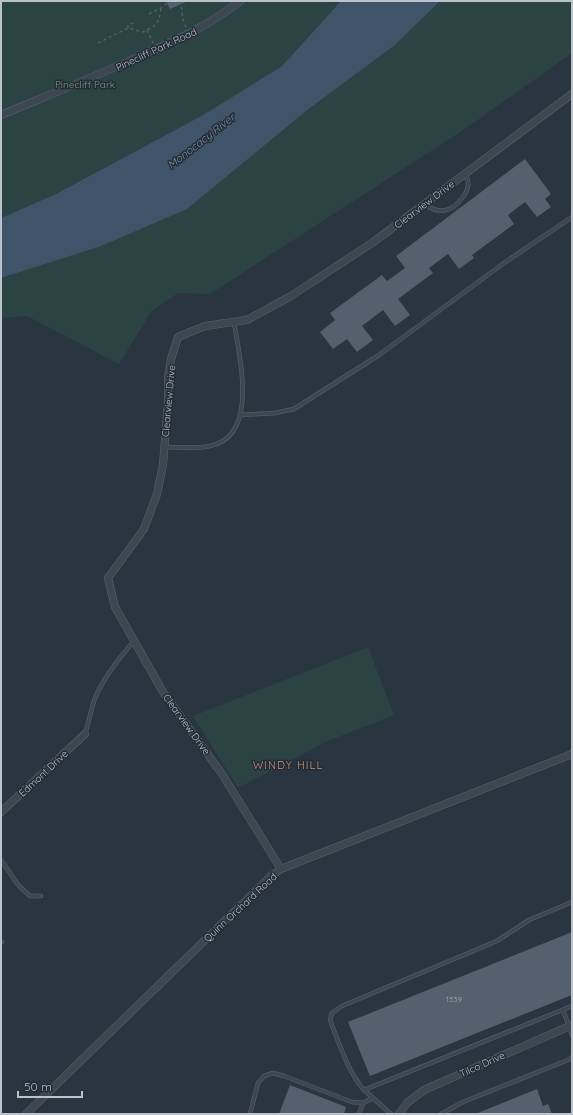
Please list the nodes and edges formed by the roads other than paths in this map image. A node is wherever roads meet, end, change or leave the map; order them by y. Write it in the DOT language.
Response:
graph roads {
  1 [pos="240,1"];
  2 [pos="572,94"];
  3 [pos="1,115"];
  4 [pos="466,173"];
  5 [pos="424,204"];
  6 [pos="572,217"];
  7 [pos="234,322"];
  8 [pos="241,415"];
  9 [pos="164,447"];
  10 [pos="134,641"];
  11 [pos="85,734"];
  12 [pos="572,754"];
  13 [pos="1,812"];
  14 [pos="1,860"];
  15 [pos="281,869"];
  16 [pos="41,896"];
  17 [pos="572,902"];
  18 [pos="572,1006"];
  19 [pos="563,1010"];
  20 [pos="570,1026"];
  21 [pos="572,1035"];
  22 [pos="572,1057"];
  23 [pos="364,1090"];
  24 [pos="373,1098"];
  25 [pos="363,1103"];
  26 [pos="26,1114"];
  27 [pos="250,1114"];
  28 [pos="359,1114"];
  29 [pos="391,1114"];
  30 [pos="399,1114"];
  31 [pos="441,1114"];
  1 -- 3 [label="street, Pinecliff Park Road"];
  2 -- 4 [label="street, Clearview Drive"];
  4 -- 5 [label="street, Clearview Drive"];
  4 -- 5 [label="lane"];
  5 -- 7 [label="street, Clearview Drive"];
  6 -- 8 [label="lane"];
  7 -- 8 [label="lane"];
  7 -- 9 [label="street, Clearview Drive"];
  8 -- 9 [label="lane"];
  9 -- 10 [label="street, Clearview Drive"];
  10 -- 11 [label="lane"];
  10 -- 15 [label="street, Clearview Drive"];
  11 -- 13 [label="street, Edmont Drive"];
  12 -- 15 [label="street, Quinn Orchard Road"];
  14 -- 16 [label="lane"];
  15 -- 26 [label="street, Quinn Orchard Road"];
  17 -- 23 [label="lane"];
  18 -- 19 [label="lane"];
  19 -- 20 [label="lane"];
  19 -- 23 [label="lane"];
  20 -- 21 [label="lane"];
  20 -- 30 [label="street, Tilco Drive"];
  22 -- 31 [label="lane"];
  23 -- 24 [label="lane"];
  24 -- 25 [label="lane"];
  24 -- 29 [label="lane"];
  25 -- 27 [label="lane"];
  25 -- 28 [label="lane"];
}
